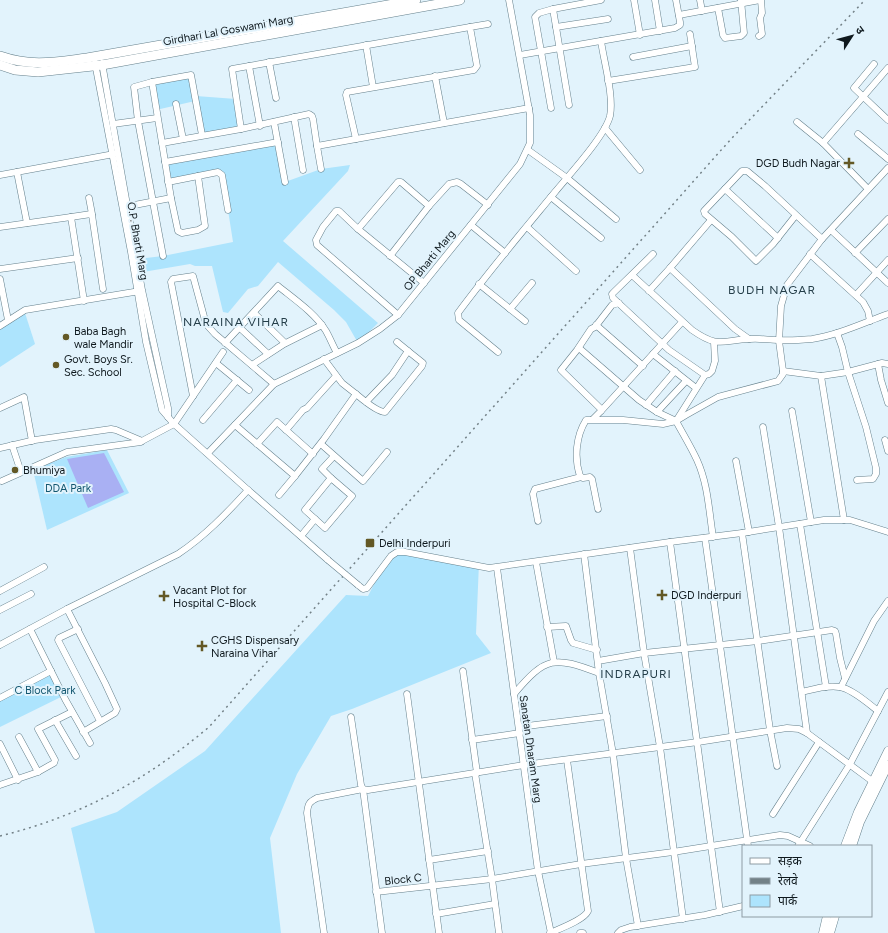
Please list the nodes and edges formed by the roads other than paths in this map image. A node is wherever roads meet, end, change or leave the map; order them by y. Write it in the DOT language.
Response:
graph roads {
  1 [pos="416,0"];
  2 [pos="460,0"];
  3 [pos="509,0"];
  4 [pos="601,0"];
  5 [pos="634,0"];
  6 [pos="655,0"];
  7 [pos="676,0"];
  8 [pos="700,0"];
  9 [pos="721,0"];
  10 [pos="761,0"];
  11 [pos="741,2"];
  12 [pos="720,7"];
  13 [pos="553,9"];
  14 [pos="702,11"];
  15 [pos="679,15"];
  16 [pos="608,20"];
  17 [pos="488,24"];
  18 [pos="470,27"];
  19 [pos="556,27"];
  20 [pos="660,32"];
  21 [pos="690,34"];
  22 [pos="640,35"];
  23 [pos="758,36"];
  24 [pos="601,41"];
  25 [pos="366,46"];
  26 [pos="692,46"];
  27 [pos="560,48"];
  28 [pos="542,51"];
  29 [pos="520,55"];
  30 [pos="0,56"];
  31 [pos="98,56"];
  32 [pos="633,57"];
  33 [pos="269,62"];
  34 [pos="874,64"];
  35 [pos="99,65"];
  36 [pos="0,66"];
  37 [pos="249,66"];
  38 [pos="888,68"];
  39 [pos="435,76"];
  40 [pos="608,81"];
  41 [pos="152,82"];
  42 [pos="373,87"];
  43 [pos="276,98"];
  44 [pos="863,98"];
  45 [pos="176,104"];
  46 [pos="569,105"];
  47 [pos="529,108"];
  48 [pos="551,108"];
  49 [pos="887,116"];
  50 [pos="294,117"];
  51 [pos="157,118"];
  52 [pos="138,121"];
  53 [pos="274,122"];
  54 [pos="798,122"];
  55 [pos="444,123"];
  56 [pos="113,124"];
  57 [pos="260,126"];
  58 [pos="605,128"];
  59 [pos="241,129"];
  60 [pos="858,134"];
  61 [pos="202,135"];
  62 [pos="183,139"];
  63 [pos="356,139"];
  64 [pos="278,142"];
  65 [pos="162,143"];
  66 [pos="823,143"];
  67 [pos="317,146"];
  68 [pos="528,150"];
  69 [pos="115,154"];
  70 [pos="888,159"];
  71 [pos="165,162"];
  72 [pos="888,168"];
  73 [pos="321,169"];
  74 [pos="303,170"];
  75 [pos="640,170"];
  76 [pos="17,172"];
  77 [pos="0,175"];
  78 [pos="198,176"];
  79 [pos="567,178"];
  80 [pos="168,182"];
  81 [pos="285,182"];
  82 [pos="725,189"];
  83 [pos="868,189"];
  84 [pos="551,197"];
  85 [pos="89,198"];
  86 [pos="171,198"];
  87 [pos="153,201"];
  88 [pos="488,205"];
  89 [pos="429,206"];
  90 [pos="125,207"];
  91 [pos="228,210"];
  92 [pos="92,214"];
  93 [pos="796,215"];
  94 [pos="71,217"];
  95 [pos="616,219"];
  96 [pos="888,219"];
  97 [pos="712,220"];
  98 [pos="27,223"];
  99 [pos="471,225"];
  100 [pos="0,227"];
  101 [pos="527,227"];
  102 [pos="358,229"];
  103 [pos="831,230"];
  104 [pos="601,238"];
  105 [pos="778,238"];
  106 [pos="822,238"];
  107 [pos="505,253"];
  108 [pos="856,253"];
  109 [pos="653,254"];
  110 [pos="810,254"];
  111 [pos="163,256"];
  112 [pos="390,256"];
  113 [pos="78,258"];
  114 [pos="888,260"];
  115 [pos="670,268"];
  116 [pos="0,269"];
  117 [pos="576,271"];
  118 [pos="877,272"];
  119 [pos="632,275"];
  120 [pos="0,279"];
  121 [pos="888,282"];
  122 [pos="424,283"];
  123 [pos="532,283"];
  124 [pos="479,284"];
  125 [pos="103,289"];
  126 [pos="139,291"];
  127 [pos="649,291"];
  128 [pos="856,295"];
  129 [pos="84,301"];
  130 [pos="619,303"];
  131 [pos="510,309"];
  132 [pos="254,313"];
  133 [pos="398,315"];
  134 [pos="888,315"];
  135 [pos="8,320"];
  136 [pos="525,321"];
  137 [pos="870,321"];
  138 [pos="682,322"];
  139 [pos="322,325"];
  140 [pos="596,325"];
  141 [pos="0,326"];
  142 [pos="240,328"];
  143 [pos="837,333"];
  144 [pos="749,339"];
  145 [pos="779,341"];
  146 [pos="397,342"];
  147 [pos="714,342"];
  148 [pos="225,343"];
  149 [pos="286,343"];
  150 [pos="662,344"];
  151 [pos="579,348"];
  152 [pos="408,351"];
  153 [pos="223,352"];
  154 [pos="498,352"];
  155 [pos="268,354"];
  156 [pos="336,354"];
  157 [pos="653,354"];
  158 [pos="324,360"];
  159 [pos="216,363"];
  160 [pos="878,364"];
  161 [pos="888,364"];
  162 [pos="252,366"];
  163 [pos="643,366"];
  164 [pos="783,370"];
  165 [pos="675,371"];
  166 [pos="848,372"];
  167 [pos="705,375"];
  168 [pos="336,376"];
  169 [pos="821,376"];
  170 [pos="237,380"];
  171 [pos="686,381"];
  172 [pos="274,384"];
  173 [pos="624,387"];
  174 [pos="696,388"];
  175 [pos="249,390"];
  176 [pos="356,394"];
  177 [pos="193,396"];
  178 [pos="366,402"];
  179 [pos="888,403"];
  180 [pos="646,405"];
  181 [pos="0,408"];
  182 [pos="601,411"];
  183 [pos="792,411"];
  184 [pos="657,412"];
  185 [pos="593,419"];
  186 [pos="203,420"];
  187 [pos="676,421"];
  188 [pos="174,424"];
  189 [pos="235,425"];
  190 [pos="763,427"];
  191 [pos="286,430"];
  192 [pos="886,440"];
  193 [pos="32,441"];
  194 [pos="142,441"];
  195 [pos="257,444"];
  196 [pos="321,444"];
  197 [pos="12,446"];
  198 [pos="0,448"];
  199 [pos="888,451"];
  200 [pos="387,452"];
  201 [pos="208,453"];
  202 [pos="313,454"];
  203 [pos="334,456"];
  204 [pos="736,460"];
  205 [pos="21,472"];
  206 [pos="295,476"];
  207 [pos="581,477"];
  208 [pos="331,478"];
  209 [pos="857,480"];
  210 [pos="2,481"];
  211 [pos="248,490"];
  212 [pos="279,495"];
  213 [pos="598,509"];
  214 [pos="315,519"];
  215 [pos="844,520"];
  216 [pos="538,521"];
  217 [pos="811,522"];
  218 [pos="800,524"];
  219 [pos="779,527"];
  220 [pos="888,532"];
  221 [pos="746,533"];
  222 [pos="301,536"];
  223 [pos="713,537"];
  224 [pos="705,538"];
  225 [pos="670,542"];
  226 [pos="630,548"];
  227 [pos="584,554"];
  228 [pos="536,562"];
  229 [pos="44,567"];
  230 [pos="497,568"];
  231 [pos="0,591"];
  232 [pos="31,594"];
  233 [pos="888,601"];
  234 [pos="67,609"];
  235 [pos="0,610"];
  236 [pos="547,627"];
  237 [pos="78,629"];
  238 [pos="30,630"];
  239 [pos="818,631"];
  240 [pos="795,635"];
  241 [pos="758,641"];
  242 [pos="0,645"];
  243 [pos="719,645"];
  244 [pos="685,649"];
  245 [pos="597,650"];
  246 [pos="644,653"];
  247 [pos="598,661"];
  248 [pos="554,662"];
  249 [pos="51,671"];
  250 [pos="463,671"];
  251 [pos="599,672"];
  252 [pos="845,678"];
  253 [pos="826,687"];
  254 [pos="841,687"];
  255 [pos="802,692"];
  256 [pos="888,692"];
  257 [pos="407,694"];
  258 [pos="514,694"];
  259 [pos="0,698"];
  260 [pos="878,711"];
  261 [pos="72,712"];
  262 [pos="607,716"];
  263 [pos="351,717"];
  264 [pos="55,720"];
  265 [pos="100,721"];
  266 [pos="520,730"];
  267 [pos="770,730"];
  268 [pos="83,732"];
  269 [pos="807,733"];
  270 [pos="19,737"];
  271 [pos="733,737"];
  272 [pos="472,740"];
  273 [pos="698,742"];
  274 [pos="819,742"];
  275 [pos="90,743"];
  276 [pos="0,744"];
  277 [pos="660,747"];
  278 [pos="888,751"];
  279 [pos="613,754"];
  280 [pos="76,756"];
  281 [pos="567,760"];
  282 [pos="850,764"];
  283 [pos="524,765"];
  284 [pos="888,765"];
  285 [pos="777,766"];
  286 [pos="38,772"];
  287 [pos="476,773"];
  288 [pos="18,780"];
  289 [pos="872,781"];
  290 [pos="420,782"];
  291 [pos="0,786"];
  292 [pos="363,789"];
  293 [pos="773,814"];
  294 [pos="748,843"];
  295 [pos="800,844"];
  296 [pos="845,845"];
  297 [pos="852,845"];
  298 [pos="710,846"];
  299 [pos="488,851"];
  300 [pos="673,852"];
  301 [pos="626,858"];
  302 [pos="428,860"];
  303 [pos="581,864"];
  304 [pos="538,871"];
  305 [pos="492,879"];
  306 [pos="432,886"];
  307 [pos="376,892"];
  308 [pos="495,904"];
  309 [pos="742,906"];
  310 [pos="720,912"];
  311 [pos="436,914"];
  312 [pos="827,917"];
  313 [pos="834,917"];
  314 [pos="683,919"];
  315 [pos="638,926"];
  316 [pos="324,933"];
  317 [pos="382,933"];
  318 [pos="439,933"];
  319 [pos="499,933"];
  320 [pos="550,933"];
  321 [pos="580,933"];
  322 [pos="583,933"];
  323 [pos="618,933"];
  324 [pos="823,933"];
  325 [pos="830,933"];
  1 -- 31 [label="main road, Girdhari Lal Goswami Marg"];
  2 -- 35 [label="main road, Girdhari Lal Goswami Marg"];
  3 -- 29 [label="street, OP Bharti Marg"];
  4 -- 13 [label="street"];
  5 -- 22 [label="street"];
  6 -- 20 [label="street"];
  7 -- 15 [label="street"];
  8 -- 14 [label="street"];
  9 -- 12 [label="street"];
  10 -- 11 [label="street"];
  10 -- 23 [label="street"];
  11 -- 12 [label="street"];
  11 -- 12 [label="street"];
  12 -- 14 [label="street"];
  13 -- 19 [label="street"];
  13 -- 28 [label="street"];
  14 -- 15 [label="street"];
  15 -- 20 [label="street"];
  16 -- 19 [label="street"];
  17 -- 18 [label="street"];
  18 -- 25 [label="street"];
  18 -- 39 [label="street"];
  19 -- 27 [label="street"];
  20 -- 22 [label="street"];
  21 -- 26 [label="street"];
  22 -- 24 [label="street"];
  24 -- 27 [label="street"];
  24 -- 40 [label="street"];
  25 -- 33 [label="street"];
  25 -- 42 [label="street"];
  26 -- 32 [label="street"];
  26 -- 40 [label="street"];
  27 -- 28 [label="street"];
  27 -- 46 [label="street"];
  28 -- 29 [label="street"];
  28 -- 48 [label="street"];
  29 -- 47 [label="street, OP Bharti Marg"];
  30 -- 31 [label="main road, Girdhari Lal Goswami Marg"];
  31 -- 35 [label="street"];
  33 -- 37 [label="street"];
  33 -- 43 [label="street"];
  34 -- 44 [label="street"];
  35 -- 36 [label="main road, Girdhari Lal Goswami Marg"];
  35 -- 56 [label="street, O.P. Bharti Marg"];
  35 -- 69 [label="street, O.P. Bharti Marg"];
  37 -- 57 [label="street"];
  37 -- 59 [label="street"];
  38 -- 44 [label="street"];
  39 -- 42 [label="street"];
  39 -- 55 [label="street"];
  40 -- 58 [label="street"];
  41 -- 51 [label="street"];
  41 -- 52 [label="street"];
  41 -- 61 [label="street"];
  42 -- 63 [label="street"];
  44 -- 49 [label="street"];
  44 -- 66 [label="street"];
  45 -- 62 [label="street"];
  47 -- 55 [label="street"];
  47 -- 68 [label="street, OP Bharti Marg"];
  50 -- 53 [label="street"];
  50 -- 67 [label="street"];
  50 -- 74 [label="street"];
  51 -- 52 [label="street"];
  51 -- 65 [label="street"];
  52 -- 56 [label="street"];
  52 -- 87 [label="street"];
  53 -- 57 [label="street"];
  53 -- 64 [label="street"];
  54 -- 66 [label="street"];
  55 -- 63 [label="street"];
  56 -- 69 [label="street, O.P. Bharti Marg"];
  57 -- 59 [label="street"];
  58 -- 75 [label="street"];
  58 -- 79 [label="street"];
  59 -- 61 [label="street"];
  60 -- 70 [label="street"];
  61 -- 62 [label="street"];
  62 -- 65 [label="street"];
  63 -- 67 [label="street"];
  64 -- 71 [label="street"];
  64 -- 81 [label="street"];
  65 -- 71 [label="street"];
  66 -- 83 [label="street"];
  67 -- 73 [label="street"];
  68 -- 79 [label="street"];
  68 -- 88 [label="street, OP Bharti Marg"];
  69 -- 76 [label="street"];
  69 -- 90 [label="street, O.P. Bharti Marg"];
  71 -- 80 [label="street"];
  72 -- 83 [label="street"];
  76 -- 77 [label="street"];
  76 -- 98 [label="street"];
  78 -- 80 [label="street"];
  78 -- 86 [label="street"];
  78 -- 91 [label="street"];
  79 -- 84 [label="street"];
  79 -- 95 [label="street"];
  80 -- 86 [label="street"];
  82 -- 93 [label="street"];
  82 -- 97 [label="street"];
  82 -- 105 [label="street"];
  83 -- 103 [label="street"];
  84 -- 101 [label="street"];
  84 -- 104 [label="street"];
  85 -- 92 [label="street"];
  86 -- 87 [label="street"];
  87 -- 90 [label="street"];
  87 -- 111 [label="street"];
  88 -- 89 [label="street"];
  88 -- 99 [label="street, OP Bharti Marg"];
  89 -- 102 [label="street"];
  89 -- 112 [label="street"];
  90 -- 126 [label="street, O.P. Bharti Marg"];
  92 -- 94 [label="street"];
  92 -- 125 [label="street"];
  93 -- 105 [label="street"];
  93 -- 106 [label="street"];
  94 -- 98 [label="street"];
  94 -- 113 [label="street"];
  96 -- 108 [label="street"];
  97 -- 105 [label="street"];
  97 -- 115 [label="street"];
  98 -- 100 [label="street"];
  99 -- 107 [label="street"];
  99 -- 122 [label="street, OP Bharti Marg"];
  101 -- 107 [label="street"];
  101 -- 117 [label="street"];
  102 -- 112 [label="street"];
  102 -- 133 [label="street"];
  103 -- 106 [label="street"];
  103 -- 108 [label="street"];
  106 -- 110 [label="street"];
  107 -- 124 [label="street"];
  108 -- 118 [label="street"];
  109 -- 119 [label="street"];
  110 -- 128 [label="street"];
  110 -- 145 [label="street"];
  112 -- 122 [label="street"];
  113 -- 116 [label="street"];
  113 -- 129 [label="street"];
  114 -- 118 [label="street"];
  115 -- 127 [label="street"];
  115 -- 144 [label="street"];
  118 -- 121 [label="street"];
  118 -- 128 [label="street"];
  119 -- 127 [label="street"];
  119 -- 130 [label="street"];
  120 -- 135 [label="street"];
  122 -- 133 [label="street, OP Bharti Marg"];
  123 -- 131 [label="street"];
  124 -- 131 [label="street"];
  124 -- 154 [label="street"];
  126 -- 129 [label="street"];
  126 -- 188 [label="street, O.P. Bharti Marg"];
  127 -- 138 [label="street"];
  128 -- 137 [label="street"];
  129 -- 135 [label="street"];
  130 -- 140 [label="street"];
  130 -- 150 [label="street"];
  131 -- 136 [label="street"];
  132 -- 139 [label="street"];
  132 -- 142 [label="street"];
  132 -- 149 [label="street"];
  133 -- 156 [label="street, OP Bharti Marg"];
  134 -- 137 [label="street"];
  135 -- 141 [label="street"];
  137 -- 143 [label="street"];
  138 -- 147 [label="street"];
  138 -- 150 [label="street"];
  139 -- 149 [label="street"];
  139 -- 156 [label="street"];
  140 -- 151 [label="street"];
  140 -- 163 [label="street"];
  142 -- 148 [label="street"];
  142 -- 155 [label="street"];
  143 -- 145 [label="street"];
  143 -- 166 [label="street"];
  144 -- 145 [label="street"];
  144 -- 147 [label="street"];
  145 -- 164 [label="street"];
  146 -- 152 [label="street"];
  147 -- 167 [label="street"];
  148 -- 162 [label="street"];
  148 -- 177 [label="street"];
  149 -- 155 [label="street"];
  150 -- 157 [label="street"];
  150 -- 167 [label="street"];
  151 -- 173 [label="street"];
  151 -- 182 [label="street"];
  152 -- 178 [label="street"];
  152 -- 178 [label="street"];
  153 -- 159 [label="street"];
  155 -- 162 [label="street"];
  156 -- 158 [label="street, OP Bharti Marg"];
  157 -- 163 [label="street"];
  157 -- 165 [label="street"];
  158 -- 168 [label="street"];
  158 -- 172 [label="street, OP Bharti Marg"];
  159 -- 170 [label="street"];
  159 -- 177 [label="street"];
  160 -- 161 [label="street"];
  160 -- 166 [label="street"];
  160 -- 179 [label="street"];
  162 -- 172 [label="street"];
  163 -- 173 [label="street"];
  164 -- 169 [label="street"];
  164 -- 187 [label="street"];
  165 -- 171 [label="street"];
  165 -- 180 [label="street"];
  166 -- 169 [label="street"];
  166 -- 209 [label="street"];
  167 -- 174 [label="street"];
  168 -- 176 [label="street"];
  168 -- 191 [label="street"];
  169 -- 215 [label="street"];
  170 -- 175 [label="street"];
  170 -- 186 [label="street"];
  171 -- 174 [label="street"];
  171 -- 184 [label="street"];
  172 -- 189 [label="street, OP Bharti Marg"];
  173 -- 180 [label="street"];
  173 -- 182 [label="street"];
  174 -- 187 [label="street"];
  176 -- 178 [label="street"];
  176 -- 196 [label="street"];
  177 -- 188 [label="street"];
  180 -- 184 [label="street"];
  181 -- 193 [label="street"];
  182 -- 185 [label="street"];
  183 -- 217 [label="street"];
  184 -- 187 [label="street"];
  185 -- 187 [label="street"];
  185 -- 207 [label="street"];
  187 -- 223 [label="street"];
  188 -- 194 [label="street"];
  188 -- 201 [label="street, O.P. Bharti Marg"];
  189 -- 195 [label="street"];
  189 -- 201 [label="street, OP Bharti Marg"];
  190 -- 219 [label="street"];
  191 -- 195 [label="street"];
  191 -- 202 [label="street"];
  192 -- 199 [label="street"];
  193 -- 194 [label="street"];
  193 -- 197 [label="street"];
  194 -- 205 [label="street"];
  195 -- 206 [label="street"];
  196 -- 202 [label="street"];
  196 -- 203 [label="street"];
  197 -- 198 [label="street"];
  197 -- 205 [label="street"];
  200 -- 203 [label="street"];
  201 -- 211 [label="street, O.P. Bharti Marg"];
  202 -- 206 [label="street"];
  203 -- 208 [label="street"];
  204 -- 221 [label="street"];
  205 -- 210 [label="street"];
  206 -- 212 [label="street"];
  207 -- 213 [label="street"];
  207 -- 216 [label="street"];
  208 -- 214 [label="street"];
  208 -- 214 [label="street"];
  211 -- 222 [label="street, O.P. Bharti Marg"];
  211 -- 234 [label="street"];
  214 -- 222 [label="street"];
  215 -- 217 [label="street"];
  215 -- 220 [label="street"];
  217 -- 218 [label="street"];
  218 -- 219 [label="street"];
  218 -- 239 [label="street"];
  219 -- 221 [label="street"];
  219 -- 240 [label="street"];
  221 -- 223 [label="street"];
  221 -- 241 [label="street"];
  222 -- 230 [label="street, O.P. Bharti Marg, bridge"];
  223 -- 224 [label="street"];
  224 -- 225 [label="street"];
  224 -- 243 [label="street"];
  225 -- 226 [label="street"];
  225 -- 244 [label="street"];
  226 -- 227 [label="street"];
  226 -- 246 [label="street"];
  227 -- 228 [label="street"];
  227 -- 245 [label="street"];
  228 -- 230 [label="street"];
  228 -- 236 [label="street"];
  229 -- 231 [label="street"];
  230 -- 258 [label="street, Sanatan Dharam Marg"];
  232 -- 235 [label="street"];
  233 -- 252 [label="street"];
  234 -- 237 [label="street"];
  234 -- 238 [label="street"];
  236 -- 245 [label="street"];
  236 -- 248 [label="street"];
  237 -- 265 [label="street"];
  237 -- 265 [label="street"];
  238 -- 242 [label="street"];
  238 -- 249 [label="street"];
  239 -- 240 [label="street"];
  239 -- 252 [label="street"];
  239 -- 253 [label="street"];
  240 -- 241 [label="street"];
  240 -- 255 [label="street"];
  241 -- 243 [label="street"];
  241 -- 267 [label="street"];
  243 -- 244 [label="street"];
  243 -- 271 [label="street"];
  244 -- 246 [label="street"];
  244 -- 273 [label="street"];
  245 -- 247 [label="street"];
  246 -- 247 [label="street"];
  246 -- 277 [label="street"];
  247 -- 251 [label="street"];
  248 -- 251 [label="street"];
  248 -- 258 [label="street"];
  249 -- 259 [label="street"];
  249 -- 261 [label="street"];
  250 -- 272 [label="street"];
  251 -- 262 [label="street"];
  252 -- 254 [label="street"];
  253 -- 254 [label="street"];
  253 -- 255 [label="street"];
  254 -- 260 [label="street"];
  255 -- 269 [label="street"];
  256 -- 260 [label="street"];
  257 -- 290 [label="street"];
  258 -- 266 [label="street, Sanatan Dharam Marg"];
  260 -- 282 [label="street"];
  261 -- 264 [label="street"];
  261 -- 268 [label="street"];
  262 -- 266 [label="street"];
  262 -- 279 [label="street"];
  263 -- 292 [label="street"];
  264 -- 280 [label="street"];
  264 -- 286 [label="street"];
  265 -- 268 [label="street"];
  266 -- 272 [label="street"];
  266 -- 283 [label="street, Sanatan Dharam Marg"];
  267 -- 269 [label="street"];
  267 -- 271 [label="street"];
  267 -- 285 [label="street"];
  268 -- 275 [label="street"];
  269 -- 274 [label="street"];
  270 -- 286 [label="street"];
  271 -- 273 [label="street"];
  271 -- 294 [label="street"];
  272 -- 287 [label="street"];
  273 -- 277 [label="street"];
  273 -- 298 [label="street"];
  274 -- 282 [label="street"];
  274 -- 293 [label="street"];
  276 -- 288 [label="street"];
  277 -- 279 [label="street"];
  277 -- 300 [label="street"];
  278 -- 289 [label="street"];
  279 -- 281 [label="street"];
  279 -- 301 [label="street"];
  281 -- 283 [label="street"];
  281 -- 303 [label="street"];
  282 -- 289 [label="street"];
  282 -- 295 [label="street"];
  283 -- 287 [label="street"];
  283 -- 304 [label="street, Sanatan Dharam Marg"];
  284 -- 297 [label="street"];
  286 -- 288 [label="street"];
  287 -- 290 [label="street"];
  287 -- 299 [label="street"];
  288 -- 291 [label="street"];
  289 -- 296 [label="street"];
  290 -- 292 [label="street"];
  290 -- 302 [label="street"];
  292 -- 307 [label="street"];
  292 -- 316 [label="street"];
  294 -- 295 [label="street, Block C"];
  294 -- 298 [label="street, Block C"];
  298 -- 300 [label="street, Block C"];
  298 -- 310 [label="street"];
  299 -- 302 [label="street"];
  299 -- 305 [label="street"];
  300 -- 301 [label="street, Block C"];
  300 -- 314 [label="street"];
  301 -- 303 [label="street, Block C"];
  301 -- 315 [label="street"];
  302 -- 306 [label="street"];
  303 -- 304 [label="street, Block C"];
  303 -- 320 [label="street"];
  304 -- 305 [label="street, Block C"];
  304 -- 320 [label="street, Sanatan Dharam Marg"];
  305 -- 306 [label="street, Block C"];
  305 -- 308 [label="street"];
  306 -- 307 [label="street, Block C"];
  306 -- 311 [label="street"];
  307 -- 317 [label="street"];
  308 -- 311 [label="street"];
  308 -- 319 [label="street"];
  309 -- 310 [label="street"];
  310 -- 314 [label="street"];
  311 -- 318 [label="street"];
  312 -- 324 [label="street"];
  313 -- 325 [label="street"];
  314 -- 315 [label="street"];
  315 -- 323 [label="street"];
  321 -- 322 [label="street"];
}
